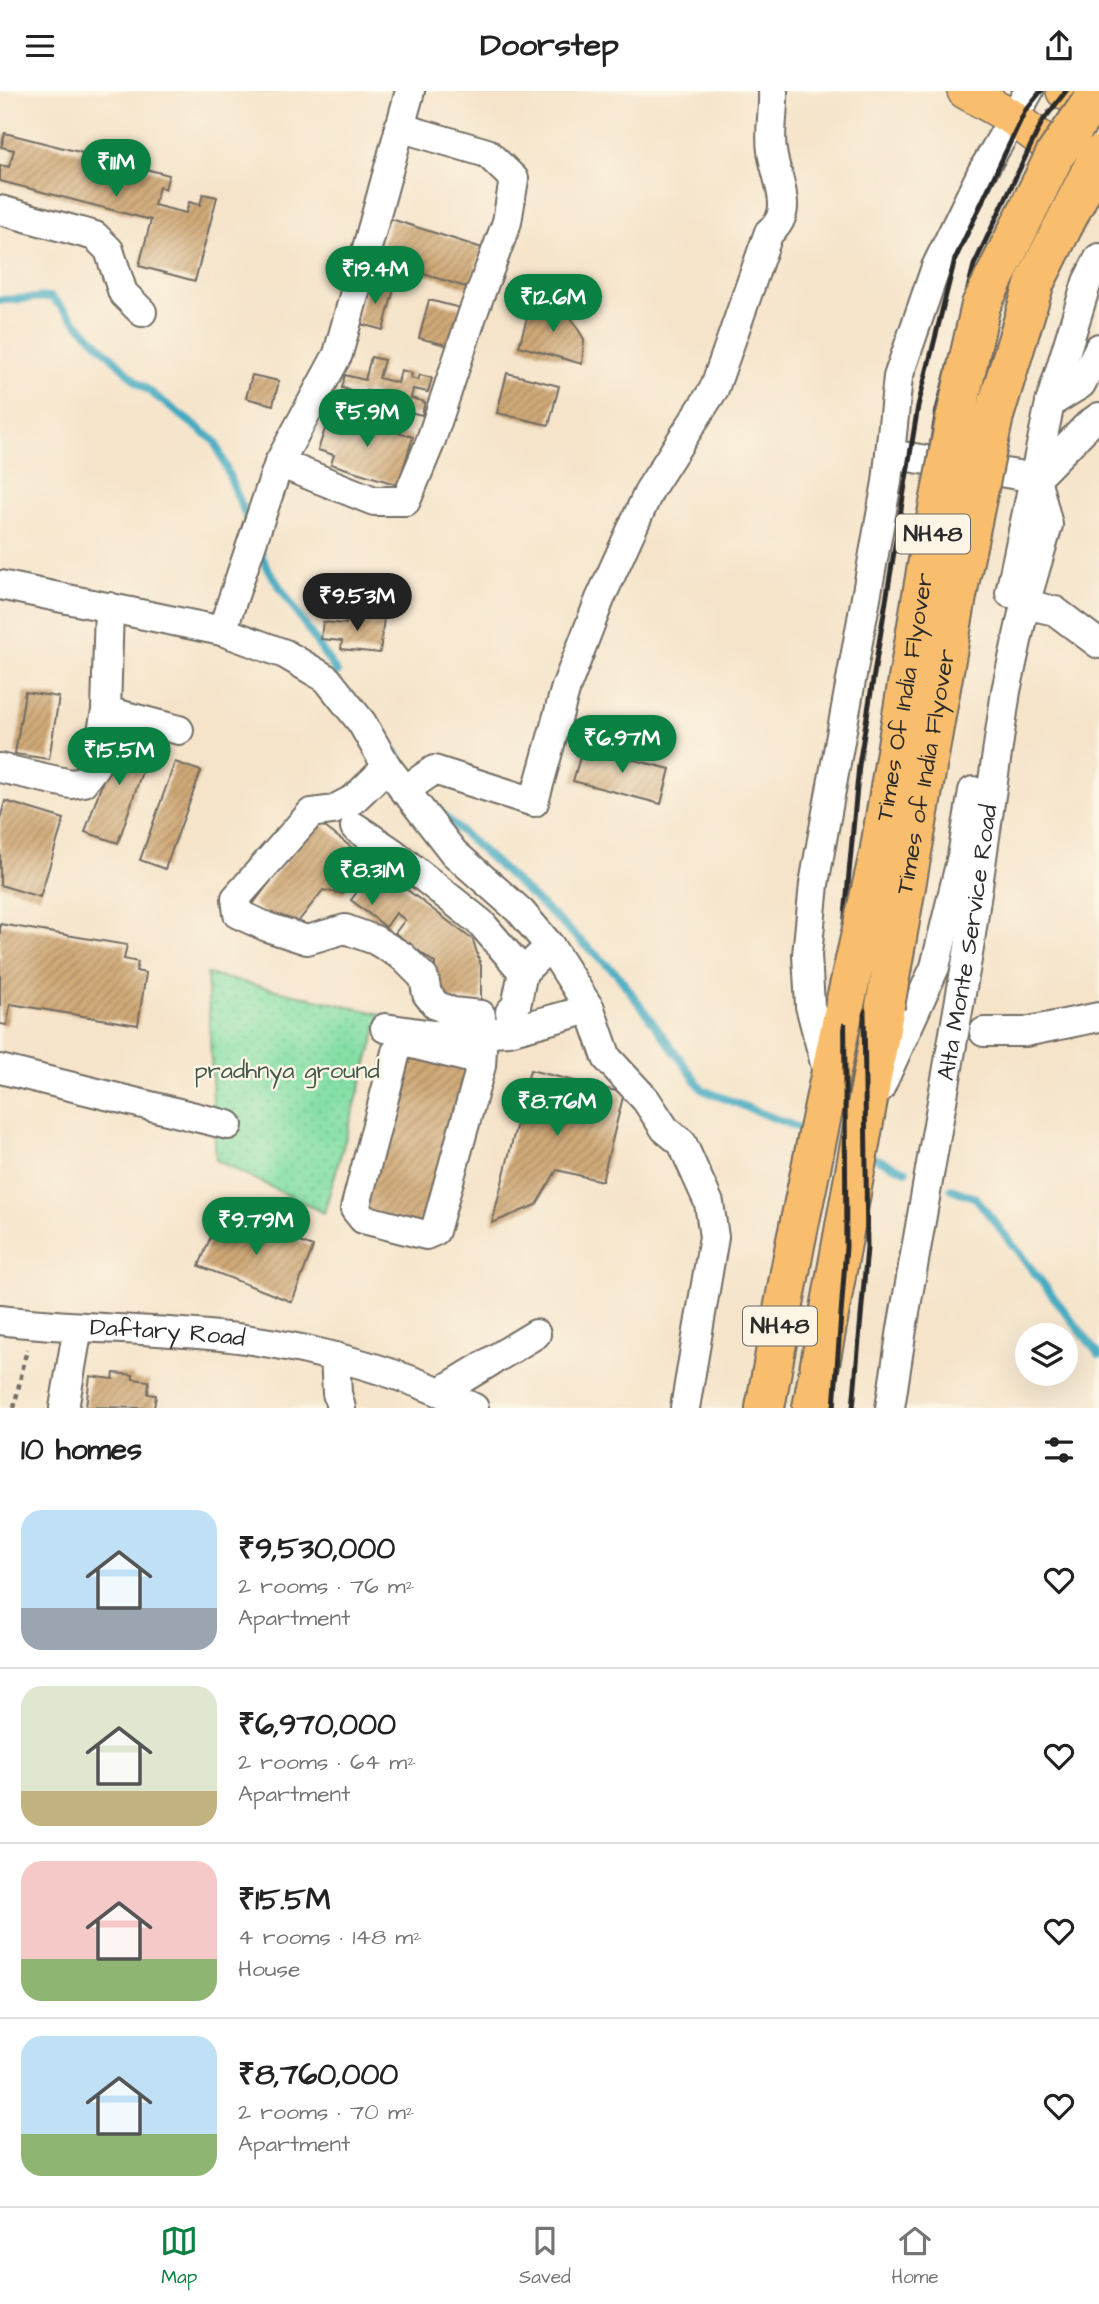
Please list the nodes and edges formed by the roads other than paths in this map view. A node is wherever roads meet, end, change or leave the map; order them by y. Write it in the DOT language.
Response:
graph roads {
  1 [pos="410,91"];
  2 [pos="773,91"];
  3 [pos="965,91"];
  4 [pos="1064,91"];
  5 [pos="1099,91"];
  6 [pos="1021,104"];
  7 [pos="1099,114"];
  8 [pos="400,127"];
  9 [pos="1099,155"];
  10 [pos="1099,182"];
  11 [pos="0,210"];
  12 [pos="1099,258"];
  13 [pos="142,312"];
  14 [pos="1099,348"];
  15 [pos="1050,403"];
  16 [pos="1099,417"];
  17 [pos="890,454"];
  18 [pos="279,463"];
  19 [pos="1035,478"];
  20 [pos="0,585"];
  21 [pos="1025,604"];
  22 [pos="108,607"];
  23 [pos="222,631"];
  24 [pos="1099,644"];
  25 [pos="106,711"];
  26 [pos="179,730"];
  27 [pos="387,767"];
  28 [pos="0,768"];
  29 [pos="404,791"];
  30 [pos="355,827"];
  31 [pos="454,853"];
  32 [pos="432,884"];
  33 [pos="550,946"];
  34 [pos="523,972"];
  35 [pos="590,1009"];
  36 [pos="510,1012"];
  37 [pos="1099,1017"];
  38 [pos="482,1023"];
  39 [pos="385,1028"];
  40 [pos="984,1032"];
  41 [pos="481,1061"];
  42 [pos="0,1069"];
  43 [pos="830,1083"];
  44 [pos="228,1125"];
  45 [pos="863,1126"];
  46 [pos="0,1320"];
  47 [pos="78,1327"];
  48 [pos="536,1334"];
  49 [pos="335,1357"];
  50 [pos="442,1391"];
  51 [pos="64,1408"];
  52 [pos="341,1408"];
  53 [pos="474,1408"];
  54 [pos="685,1408"];
  55 [pos="765,1408"];
  56 [pos="812,1408"];
  57 [pos="890,1408"];
  1 -- 8 [label="street"];
  2 -- 29 [label="street"];
  3 -- 6 [label="main road"];
  4 -- 7 [label="main road"];
  5 -- 43 [label="highway, Times Of India Flyover / NH48, bridge"];
  6 -- 10 [label="main road"];
  6 -- 17 [label="street"];
  8 -- 18 [label="street"];
  8 -- 18 [label="street"];
  9 -- 45 [label="highway, Times of India Flyover / NH48, bridge"];
  11 -- 13 [label="street"];
  12 -- 15 [label="street"];
  14 -- 15 [label="street"];
  15 -- 19 [label="street"];
  16 -- 19 [label="street"];
  17 -- 19 [label="street"];
  17 -- 43 [label="street"];
  18 -- 23 [label="street"];
  19 -- 21 [label="street, Alta Monte Service Road"];
  19 -- 45 [label="street"];
  20 -- 22 [label="street"];
  21 -- 24 [label="street"];
  21 -- 57 [label="street, Alta Monte Service Road"];
  22 -- 23 [label="street"];
  22 -- 25 [label="street"];
  23 -- 27 [label="street"];
  25 -- 26 [label="street"];
  25 -- 28 [label="street"];
  27 -- 29 [label="street"];
  27 -- 38 [label="street"];
  29 -- 31 [label="street"];
  30 -- 32 [label="street"];
  31 -- 32 [label="street"];
  31 -- 33 [label="street"];
  32 -- 34 [label="street"];
  33 -- 34 [label="street"];
  33 -- 35 [label="street"];
  34 -- 36 [label="street"];
  35 -- 38 [label="street"];
  35 -- 54 [label="street"];
  37 -- 40 [label="street"];
  38 -- 39 [label="street"];
  38 -- 41 [label="street"];
  41 -- 41 [label="street"];
  42 -- 44 [label="street"];
  43 -- 55 [label="highway, NH48"];
  45 -- 56 [label="highway, NH48"];
  46 -- 47 [label="street, Daftary Road"];
  47 -- 49 [label="street, Daftary Road"];
  47 -- 51 [label="street"];
  48 -- 50 [label="street"];
  49 -- 50 [label="street, Daftary Road"];
  49 -- 52 [label="street"];
  50 -- 53 [label="street, Daftary Road"];
}
